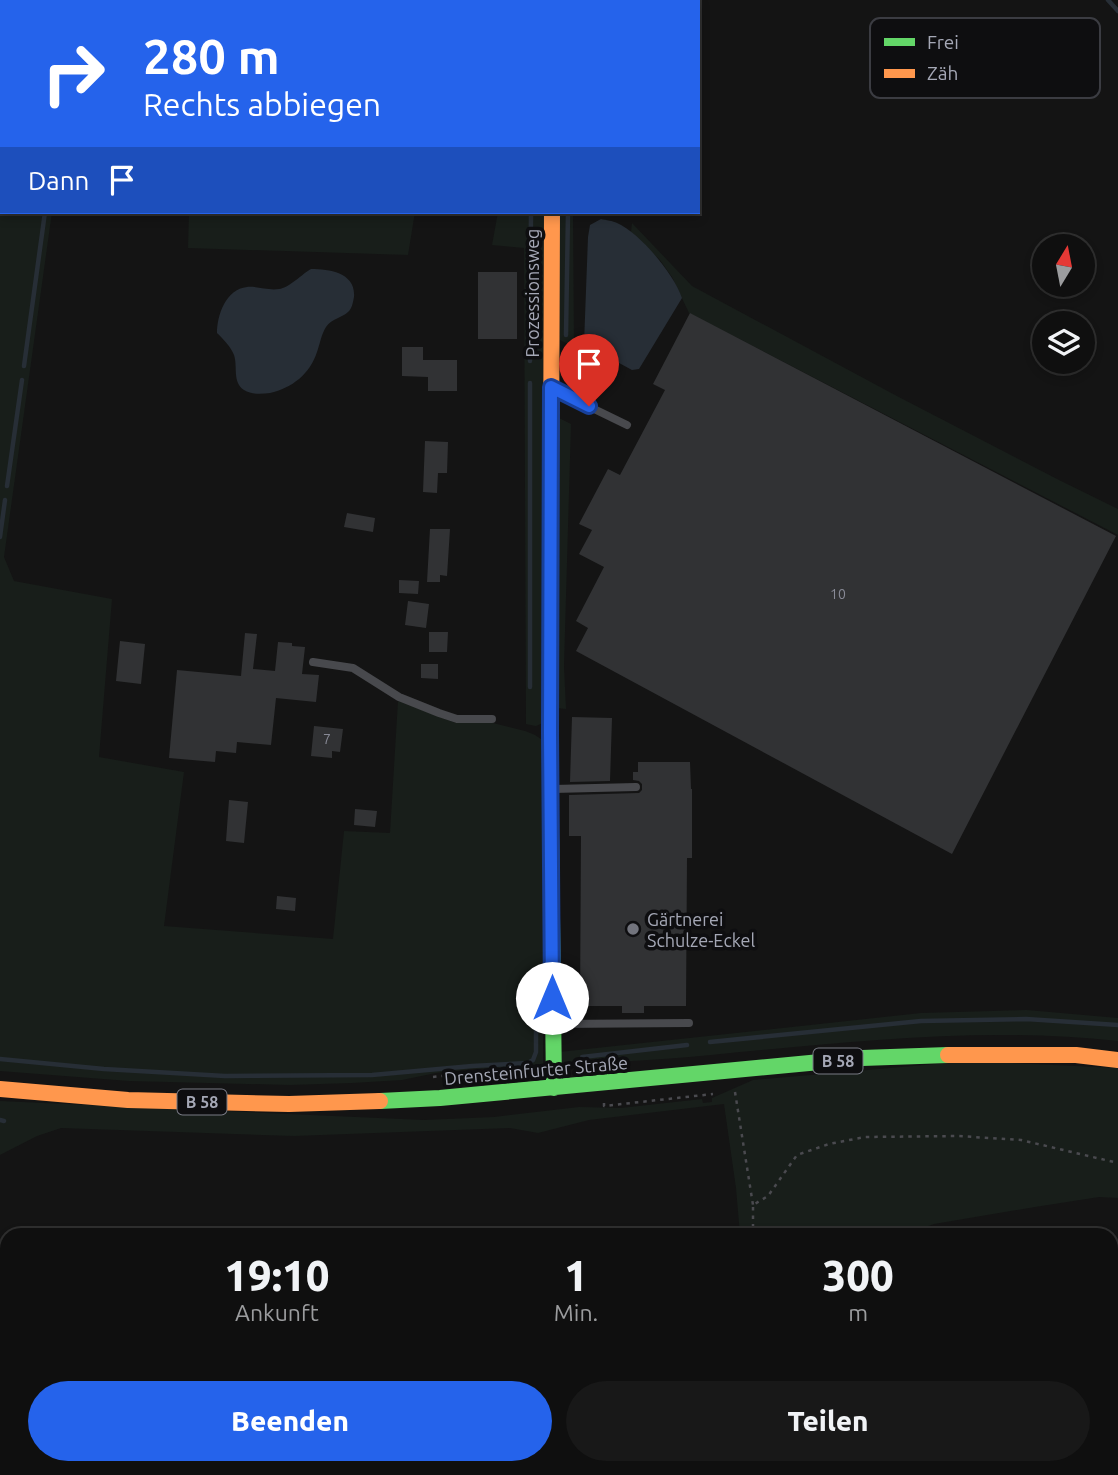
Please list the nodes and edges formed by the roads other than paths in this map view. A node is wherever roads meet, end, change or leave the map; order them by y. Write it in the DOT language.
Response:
graph roads {
  1 [pos="552,214"];
  2 [pos="551,387"];
  3 [pos="627,425"];
  4 [pos="313,662"];
  5 [pos="492,719"];
  6 [pos="636,787"];
  7 [pos="550,789"];
  8 [pos="689,1023"];
  9 [pos="552,1024"];
  10 [pos="1118,1060"];
  11 [pos="0,1088"];
  12 [pos="554,1088"];
  1 -- 2 [label="main road, Prozessionsweg"];
  2 -- 3 [label="lane"];
  2 -- 7 [label="main road, Prozessionsweg"];
  4 -- 5 [label="lane"];
  6 -- 7 [label="lane"];
  7 -- 9 [label="main road, Prozessionsweg"];
  8 -- 9 [label="lane"];
  9 -- 12 [label="main road, Prozessionsweg"];
  10 -- 12 [label="main road, Drensteinfurter Straße / B 58"];
  11 -- 12 [label="main road, Drensteinfurter Straße / B 58"];
}
